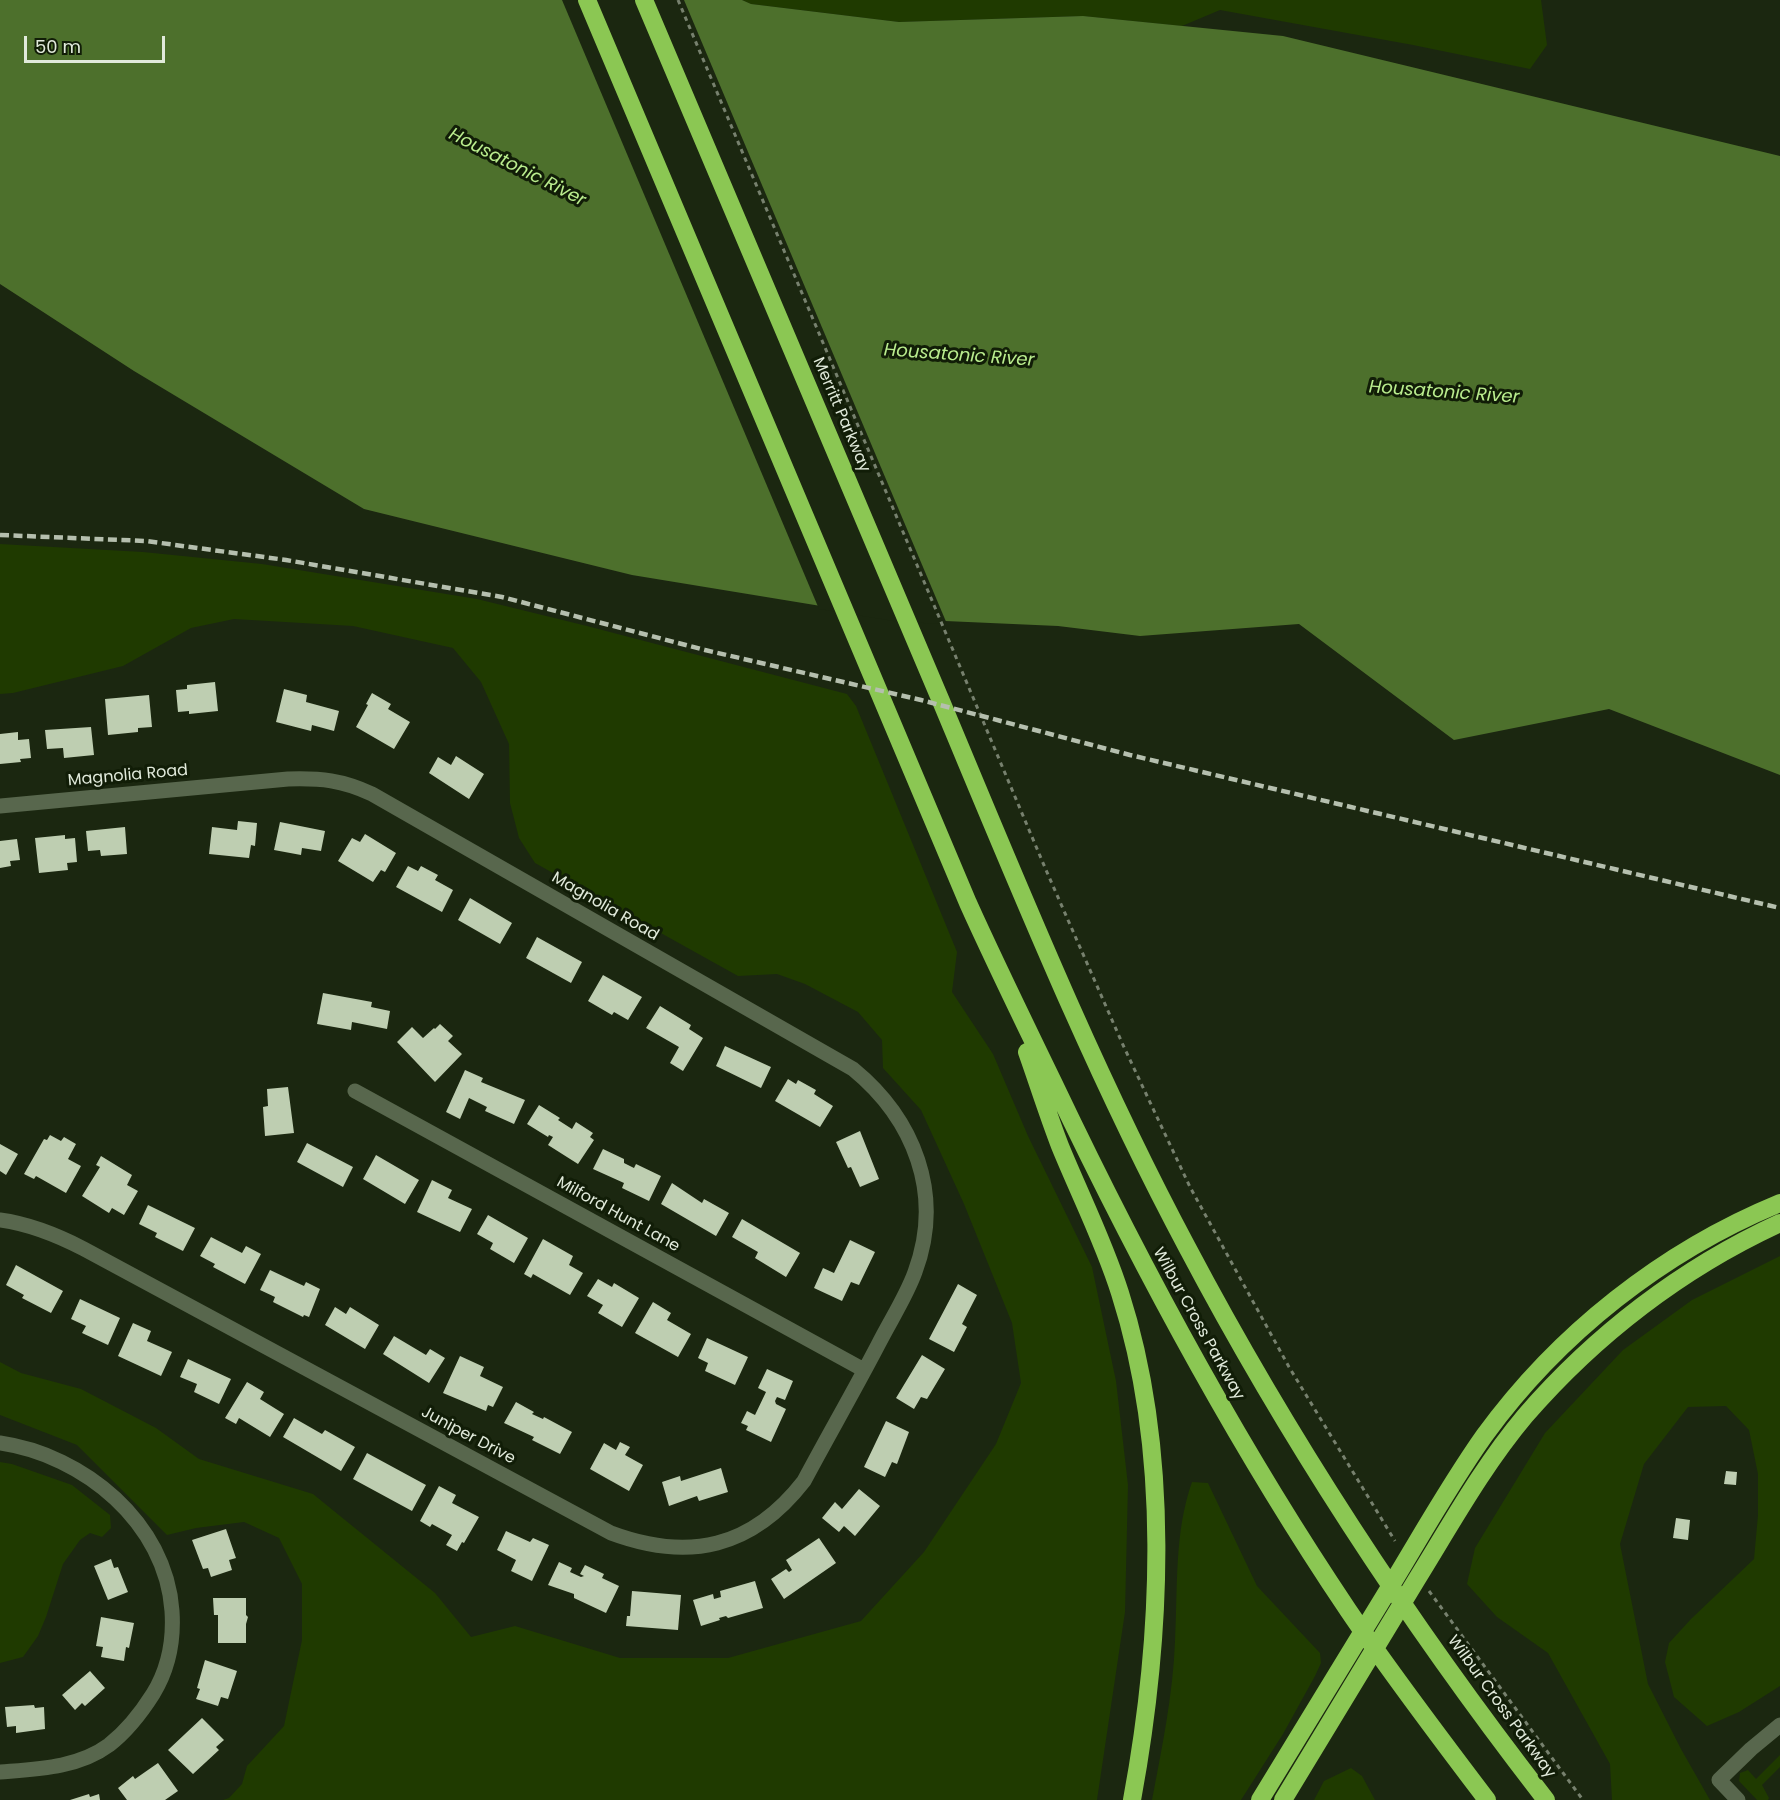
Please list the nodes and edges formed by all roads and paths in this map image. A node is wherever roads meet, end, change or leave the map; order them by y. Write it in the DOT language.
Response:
graph roads {
  1 [pos="587,0"];
  2 [pos="644,0"];
  3 [pos="678,0"];
  4 [pos="0,806"];
  5 [pos="1002,845"];
  6 [pos="998,971"];
  7 [pos="355,1091"];
  8 [pos="1780,1203"];
  9 [pos="0,1220"];
  10 [pos="1780,1223"];
  11 [pos="864,1370"];
  12 [pos="0,1443"];
  13 [pos="1393,1537"];
  14 [pos="1439,1606"];
  15 [pos="1780,1725"];
  16 [pos="0,1772"];
  17 [pos="1132,1800"];
  18 [pos="1260,1800"];
  19 [pos="1283,1800"];
  20 [pos="1487,1800"];
  21 [pos="1546,1800"];
  22 [pos="1583,1800"];
  23 [pos="1738,1800"];
  1 -- 6 [label="highway, Wilbur Cross Parkway"];
  2 -- 5 [label="highway, Merritt Parkway"];
  3 -- 13 [label="path"];
  4 -- 11 [label="street, Magnolia Road"];
  5 -- 21 [label="highway, Wilbur Cross Parkway"];
  6 -- 17 [label="highway"];
  6 -- 20 [label="highway, Wilbur Cross Parkway"];
  7 -- 11 [label="street, Milford Hunt Lane"];
  8 -- 18 [label="highway"];
  9 -- 11 [label="street, Juniper Drive"];
  10 -- 19 [label="highway"];
  12 -- 16 [label="street"];
  14 -- 22 [label="path"];
  15 -- 23 [label="street"];
}
